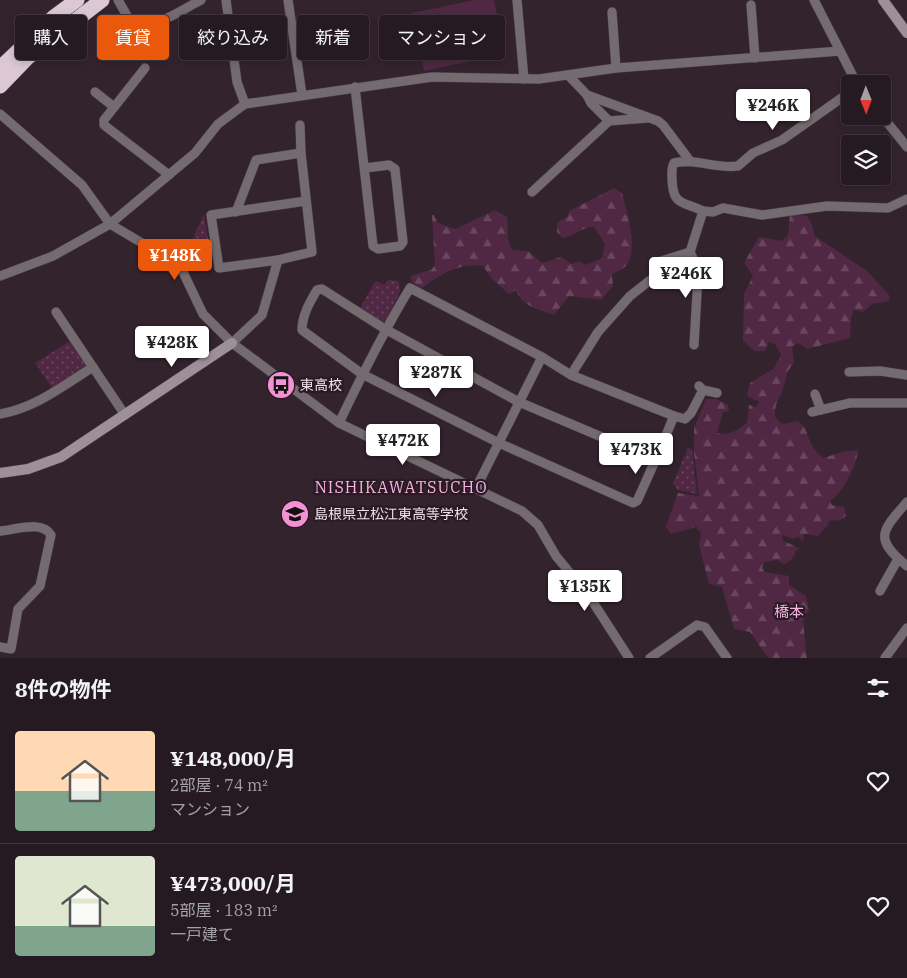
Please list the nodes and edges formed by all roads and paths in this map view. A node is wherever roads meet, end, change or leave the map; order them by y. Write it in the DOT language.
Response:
graph roads {
  1 [pos="77,0"];
  2 [pos="102,0"];
  3 [pos="118,0"];
  4 [pos="201,0"];
  5 [pos="226,0"];
  6 [pos="288,0"];
  7 [pos="517,0"];
  8 [pos="814,0"];
  9 [pos="883,0"];
  10 [pos="751,5"];
  11 [pos="612,12"];
  12 [pos="907,33"];
  13 [pos="840,51"];
  14 [pos="755,58"];
  15 [pos="0,68"];
  16 [pos="145,68"];
  17 [pos="616,68"];
  18 [pos="852,75"];
  19 [pos="568,76"];
  20 [pos="524,80"];
  21 [pos="0,86"];
  22 [pos="355,88"];
  23 [pos="95,92"];
  24 [pos="302,95"];
  25 [pos="587,95"];
  26 [pos="841,98"];
  27 [pos="245,104"];
  28 [pos="114,107"];
  29 [pos="0,114"];
  30 [pos="650,118"];
  31 [pos="609,121"];
  32 [pos="300,125"];
  33 [pos="889,125"];
  34 [pos="907,147"];
  35 [pos="301,153"];
  36 [pos="690,161"];
  37 [pos="365,168"];
  38 [pos="169,175"];
  39 [pos="532,192"];
  40 [pos="907,199"];
  41 [pos="306,201"];
  42 [pos="703,211"];
  43 [pos="236,212"];
  44 [pos="110,224"];
  45 [pos="690,252"];
  46 [pos="278,260"];
  47 [pos="0,276"];
  48 [pos="56,312"];
  49 [pos="385,329"];
  50 [pos="232,343"];
  51 [pos="694,344"];
  52 [pos="542,357"];
  53 [pos="93,366"];
  54 [pos="849,372"];
  55 [pos="362,374"];
  56 [pos="572,375"];
  57 [pos="907,375"];
  58 [pos="717,393"];
  59 [pos="815,394"];
  60 [pos="519,402"];
  61 [pos="907,403"];
  62 [pos="0,414"];
  63 [pos="124,414"];
  64 [pos="674,416"];
  65 [pos="339,423"];
  66 [pos="499,443"];
  67 [pos="656,460"];
  68 [pos="0,473"];
  69 [pos="476,488"];
  70 [pos="907,502"];
  71 [pos="0,531"];
  72 [pos="898,559"];
  73 [pos="907,566"];
  74 [pos="880,591"];
  75 [pos="907,628"];
  76 [pos="0,647"];
  77 [pos="630,658"];
  78 [pos="650,658"];
  79 [pos="727,658"];
  80 [pos="885,658"];
  1 -- 15 [label="highway"];
  2 -- 21 [label="highway"];
  3 -- 4 [label="street"];
  5 -- 27 [label="street"];
  6 -- 24 [label="street"];
  7 -- 20 [label="street"];
  8 -- 13 [label="street"];
  9 -- 12 [label="street"];
  10 -- 14 [label="street"];
  11 -- 17 [label="street"];
  13 -- 14 [label="street"];
  13 -- 18 [label="street"];
  14 -- 17 [label="street"];
  16 -- 28 [label="street"];
  17 -- 19 [label="street"];
  19 -- 20 [label="street"];
  19 -- 25 [label="street"];
  20 -- 22 [label="street"];
  22 -- 24 [label="street"];
  22 -- 37 [label="street"];
  23 -- 28 [label="street"];
  24 -- 27 [label="street"];
  25 -- 30 [label="street"];
  25 -- 31 [label="street"];
  26 -- 36 [label="street"];
  27 -- 38 [label="street"];
  28 -- 38 [label="street"];
  29 -- 44 [label="street"];
  30 -- 31 [label="street"];
  30 -- 36 [label="street"];
  31 -- 39 [label="street"];
  32 -- 35 [label="street"];
  33 -- 34 [label="street"];
  35 -- 41 [label="street"];
  35 -- 43 [label="street"];
  36 -- 42 [label="street"];
  37 -- 37 [label="street"];
  38 -- 44 [label="street"];
  40 -- 42 [label="street"];
  41 -- 43 [label="street"];
  41 -- 46 [label="street"];
  42 -- 45 [label="street"];
  43 -- 46 [label="street"];
  44 -- 47 [label="street"];
  44 -- 50 [label="street"];
  45 -- 51 [label="street"];
  45 -- 56 [label="street"];
  46 -- 50 [label="street"];
  48 -- 53 [label="street"];
  49 -- 52 [label="street"];
  49 -- 55 [label="street"];
  49 -- 55 [label="street"];
  49 -- 60 [label="street"];
  50 -- 63 [label="street"];
  50 -- 65 [label="street"];
  52 -- 56 [label="street"];
  52 -- 60 [label="street"];
  53 -- 62 [label="street"];
  53 -- 63 [label="street"];
  54 -- 57 [label="street"];
  55 -- 65 [label="street"];
  55 -- 66 [label="street"];
  56 -- 64 [label="street"];
  58 -- 64 [label="street"];
  59 -- 61 [label="street"];
  60 -- 66 [label="street"];
  60 -- 67 [label="street"];
  63 -- 68 [label="street"];
  64 -- 67 [label="street"];
  65 -- 69 [label="street"];
  66 -- 67 [label="street"];
  66 -- 69 [label="street"];
  69 -- 77 [label="street"];
  70 -- 72 [label="street"];
  71 -- 76 [label="street"];
  72 -- 73 [label="street"];
  72 -- 74 [label="street"];
  75 -- 80 [label="street"];
  78 -- 79 [label="street"];
}
